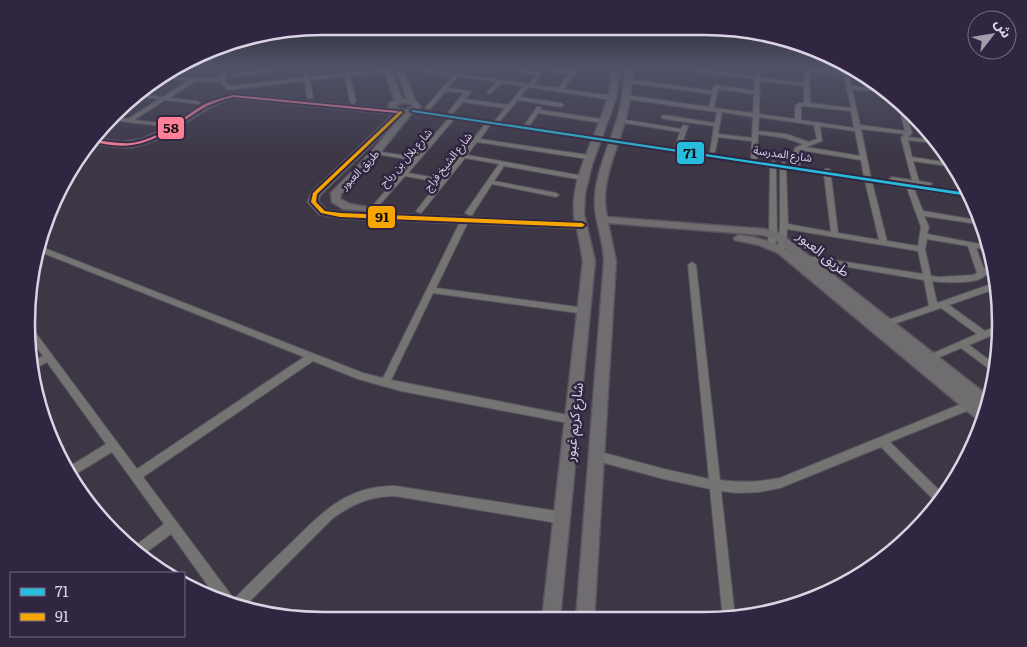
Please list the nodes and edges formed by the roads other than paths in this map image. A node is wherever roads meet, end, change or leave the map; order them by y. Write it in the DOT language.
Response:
graph roads {
  1 [pos="158,97"];
  2 [pos="206,97"];
  3 [pos="219,97"];
  4 [pos="262,97"];
  5 [pos="312,97"];
  6 [pos="353,97"];
  7 [pos="401,97"];
  8 [pos="404,97"];
  9 [pos="438,97"];
  10 [pos="463,97"];
  11 [pos="566,97"];
  12 [pos="606,97"];
  13 [pos="627,97"];
  14 [pos="628,97"];
  15 [pos="713,97"];
  16 [pos="757,97"];
  17 [pos="807,97"];
  18 [pos="851,97"];
  19 [pos="165,98"];
  20 [pos="516,98"];
  21 [pos="612,98"];
  22 [pos="461,100"];
  23 [pos="354,102"];
  24 [pos="543,102"];
  25 [pos="197,103"];
  26 [pos="669,103"];
  27 [pos="807,104"];
  28 [pos="561,105"];
  29 [pos="406,107"];
  30 [pos="509,107"];
  31 [pos="428,108"];
  32 [pos="711,109"];
  33 [pos="720,110"];
  34 [pos="854,110"];
  35 [pos="537,111"];
  36 [pos="555,114"];
  37 [pos="452,115"];
  38 [pos="756,115"];
  39 [pos="664,117"];
  40 [pos="119,119"];
  41 [pos="908,119"];
  42 [pos="130,120"];
  43 [pos="687,120"];
  44 [pos="602,121"];
  45 [pos="798,121"];
  46 [pos="494,122"];
  47 [pos="621,122"];
  48 [pos="528,124"];
  49 [pos="817,124"];
  50 [pos="160,125"];
  51 [pos="717,125"];
  52 [pos="661,128"];
  53 [pos="858,128"];
  54 [pos="683,131"];
  55 [pos="755,132"];
  56 [pos="910,133"];
  57 [pos="106,135"];
  58 [pos="715,135"];
  59 [pos="596,137"];
  60 [pos="904,138"];
  61 [pos="476,140"];
  62 [pos="613,140"];
  63 [pos="755,140"];
  64 [pos="100,141"];
  65 [pos="927,141"];
  66 [pos="809,144"];
  67 [pos="678,147"];
  68 [pos="798,148"];
  69 [pos="376,152"];
  70 [pos="712,152"];
  71 [pos="463,156"];
  72 [pos="588,157"];
  73 [pos="864,158"];
  74 [pos="909,158"];
  75 [pos="416,159"];
  76 [pos="754,159"];
  77 [pos="503,163"];
  78 [pos="943,164"];
  79 [pos="773,165"];
  80 [pos="797,165"];
  81 [pos="783,166"];
  82 [pos="827,173"];
  83 [pos="402,174"];
  84 [pos="583,178"];
  85 [pos="867,178"];
  86 [pos="444,181"];
  87 [pos="490,182"];
  88 [pos="911,184"];
  89 [pos="958,189"];
  90 [pos="556,195"];
  91 [pos="961,195"];
  92 [pos="335,200"];
  93 [pos="315,206"];
  94 [pos="372,210"];
  95 [pos="420,211"];
  96 [pos="920,212"];
  97 [pos="467,217"];
  98 [pos="581,221"];
  99 [pos="973,221"];
  100 [pos="604,223"];
  101 [pos="784,226"];
  102 [pos="835,235"];
  103 [pos="923,236"];
  104 [pos="777,242"];
  105 [pos="884,243"];
  106 [pos="970,244"];
  107 [pos="981,246"];
  108 [pos="921,249"];
  109 [pos="45,251"];
  110 [pos="807,258"];
  111 [pos="692,265"];
  112 [pos="987,271"];
  113 [pos="982,275"];
  114 [pos="928,278"];
  115 [pos="990,289"];
  116 [pos="431,290"];
  117 [pos="943,305"];
  118 [pos="934,308"];
  119 [pos="585,311"];
  120 [pos="888,323"];
  121 [pos="992,333"];
  122 [pos="36,339"];
  123 [pos="962,344"];
  124 [pos="49,357"];
  125 [pos="311,357"];
  126 [pos="930,358"];
  127 [pos="38,363"];
  128 [pos="989,365"];
  129 [pos="385,383"];
  130 [pos="982,398"];
  131 [pos="970,405"];
  132 [pos="978,412"];
  133 [pos="573,420"];
  134 [pos="882,441"];
  135 [pos="114,445"];
  136 [pos="597,456"];
  137 [pos="75,469"];
  138 [pos="136,476"];
  139 [pos="716,486"];
  140 [pos="935,494"];
  141 [pos="563,518"];
  142 [pos="172,526"];
  143 [pos="142,547"];
  144 [pos="222,593"];
  145 [pos="242,600"];
  146 [pos="728,611"];
  147 [pos="552,612"];
  148 [pos="586,612"];
  1 -- 19 [label="street"];
  2 -- 25 [label="street"];
  3 -- 64 [label="street"];
  4 -- 29 [label="street"];
  5 -- 23 [label="street"];
  6 -- 23 [label="street"];
  7 -- 29 [label="street"];
  8 -- 29 [label="street"];
  9 -- 31 [label="street"];
  10 -- 22 [label="street"];
  11 -- 28 [label="street"];
  12 -- 21 [label="street"];
  13 -- 47 [label="street, شارع كريم غبور"];
  14 -- 26 [label="street"];
  15 -- 32 [label="street"];
  16 -- 38 [label="street"];
  17 -- 27 [label="street"];
  18 -- 34 [label="street"];
  19 -- 25 [label="street"];
  19 -- 42 [label="street"];
  20 -- 24 [label="street"];
  20 -- 30 [label="street"];
  21 -- 44 [label="street, شارع كريم غبور"];
  22 -- 30 [label="street"];
  22 -- 37 [label="street, شارع بلال بن رباح"];
  23 -- 29 [label="street"];
  24 -- 28 [label="street"];
  24 -- 35 [label="street"];
  25 -- 50 [label="street"];
  26 -- 32 [label="street"];
  26 -- 39 [label="street"];
  27 -- 34 [label="street"];
  27 -- 45 [label="street"];
  28 -- 36 [label="street"];
  29 -- 31 [label="street"];
  29 -- 37 [label="street, شارع المدرسة"];
  29 -- 69 [label="street, طريق العبور"];
  29 -- 93 [label="street, طريق العبور"];
  30 -- 46 [label="street"];
  31 -- 37 [label="street"];
  32 -- 33 [label="street"];
  33 -- 38 [label="street"];
  33 -- 51 [label="street"];
  34 -- 53 [label="street"];
  35 -- 36 [label="street"];
  35 -- 48 [label="street"];
  36 -- 44 [label="street"];
  37 -- 46 [label="street, شارع المدرسة"];
  37 -- 46 [label="street"];
  37 -- 75 [label="street, شارع بلال بن رباح"];
  38 -- 45 [label="street"];
  38 -- 55 [label="street"];
  39 -- 43 [label="street"];
  39 -- 52 [label="street"];
  40 -- 42 [label="street"];
  41 -- 56 [label="street"];
  42 -- 50 [label="street"];
  43 -- 51 [label="street"];
  43 -- 54 [label="street"];
  44 -- 59 [label="street, شارع كريم غبور"];
  45 -- 49 [label="street"];
  46 -- 48 [label="street"];
  46 -- 59 [label="street, شارع المدرسة"];
  46 -- 61 [label="street, شارع الشيخ فراج"];
  47 -- 52 [label="street"];
  47 -- 62 [label="street, شارع كريم غبور"];
  48 -- 59 [label="street"];
  49 -- 53 [label="street"];
  49 -- 66 [label="street"];
  50 -- 57 [label="street"];
  51 -- 58 [label="street"];
  52 -- 54 [label="street"];
  53 -- 56 [label="street"];
  53 -- 73 [label="street"];
  54 -- 67 [label="street"];
  55 -- 63 [label="street"];
  55 -- 66 [label="street"];
  56 -- 60 [label="street"];
  58 -- 63 [label="street"];
  58 -- 70 [label="street"];
  59 -- 62 [label="street, شارع المدرسة"];
  59 -- 72 [label="street, شارع كريم غبور"];
  60 -- 65 [label="street"];
  60 -- 74 [label="street"];
  61 -- 71 [label="street, شارع الشيخ فراج"];
  61 -- 72 [label="street"];
  62 -- 67 [label="street, شارع المدرسة"];
  62 -- 79 [label="street, شارع المدرسة"];
  62 -- 100 [label="street, شارع كريم غبور"];
  63 -- 76 [label="street"];
  66 -- 68 [label="street"];
  67 -- 70 [label="street, شارع المدرسة"];
  68 -- 73 [label="street"];
  68 -- 80 [label="street"];
  69 -- 75 [label="street"];
  69 -- 92 [label="street, طريق العبور"];
  70 -- 76 [label="street, شارع المدرسة"];
  71 -- 77 [label="street"];
  71 -- 86 [label="street, شارع الشيخ فراج"];
  72 -- 84 [label="street, شارع كريم غبور"];
  73 -- 85 [label="street"];
  74 -- 78 [label="street"];
  74 -- 88 [label="street"];
  75 -- 83 [label="street, شارع بلال بن رباح"];
  76 -- 79 [label="street, شارع المدرسة"];
  77 -- 84 [label="street"];
  77 -- 87 [label="street"];
  79 -- 81 [label="street, شارع المدرسة"];
  79 -- 104 [label="street"];
  80 -- 81 [label="street, شارع المدرسة"];
  80 -- 82 [label="street, شارع المدرسة"];
  81 -- 82 [label="street, شارع المدرسة"];
  81 -- 101 [label="street"];
  82 -- 85 [label="street, شارع المدرسة"];
  82 -- 102 [label="street"];
  83 -- 86 [label="street"];
  83 -- 94 [label="street, شارع بلال بن رباح"];
  84 -- 98 [label="street, شارع كريم غبور"];
  85 -- 88 [label="street, شارع المدرسة"];
  85 -- 105 [label="street"];
  86 -- 95 [label="street, شارع الشيخ فراج"];
  87 -- 90 [label="street"];
  87 -- 97 [label="street"];
  88 -- 89 [label="street, شارع المدرسة"];
  88 -- 91 [label="street, شارع المدرسة"];
  88 -- 96 [label="street"];
  92 -- 93 [label="street"];
  92 -- 94 [label="street, طريق العبور"];
  93 -- 97 [label="street, طريق العبور"];
  94 -- 95 [label="street, طريق العبور"];
  95 -- 97 [label="street, طريق العبور"];
  96 -- 99 [label="street"];
  96 -- 103 [label="street"];
  97 -- 98 [label="street, طريق العبور"];
  97 -- 116 [label="street"];
  98 -- 119 [label="street, شارع كريم غبور"];
  100 -- 104 [label="street, طريق العبور"];
  100 -- 136 [label="street, شارع كريم غبور"];
  101 -- 102 [label="street"];
  101 -- 104 [label="street"];
  102 -- 105 [label="street"];
  103 -- 106 [label="street"];
  103 -- 108 [label="street"];
  104 -- 110 [label="street, طريق العبور"];
  104 -- 131 [label="street, طريق العبور"];
  105 -- 108 [label="street"];
  106 -- 107 [label="street"];
  106 -- 113 [label="street"];
  108 -- 114 [label="street"];
  109 -- 125 [label="street"];
  110 -- 114 [label="street"];
  110 -- 120 [label="street, طريق العبور"];
  111 -- 139 [label="street"];
  112 -- 113 [label="street"];
  113 -- 114 [label="street"];
  114 -- 118 [label="street"];
  115 -- 117 [label="street"];
  116 -- 119 [label="street"];
  116 -- 129 [label="street"];
  117 -- 118 [label="street"];
  117 -- 121 [label="street"];
  118 -- 120 [label="street"];
  119 -- 133 [label="street, شارع كريم غبور"];
  120 -- 126 [label="street, طريق العبور"];
  121 -- 123 [label="street"];
  122 -- 124 [label="street"];
  123 -- 126 [label="street"];
  123 -- 128 [label="street"];
  124 -- 127 [label="street"];
  124 -- 135 [label="street"];
  125 -- 129 [label="street"];
  125 -- 138 [label="street"];
  126 -- 130 [label="street, طريق العبور"];
  129 -- 133 [label="street"];
  131 -- 132 [label="street, طريق العبور"];
  131 -- 134 [label="street"];
  133 -- 141 [label="street, شارع كريم غبور"];
  134 -- 139 [label="street"];
  134 -- 140 [label="street"];
  135 -- 137 [label="street"];
  135 -- 138 [label="street"];
  136 -- 139 [label="street"];
  136 -- 148 [label="street, شارع كريم غبور"];
  138 -- 142 [label="street"];
  139 -- 146 [label="street"];
  141 -- 145 [label="street"];
  141 -- 147 [label="street, شارع كريم غبور"];
  142 -- 143 [label="street"];
  142 -- 144 [label="street"];
}
